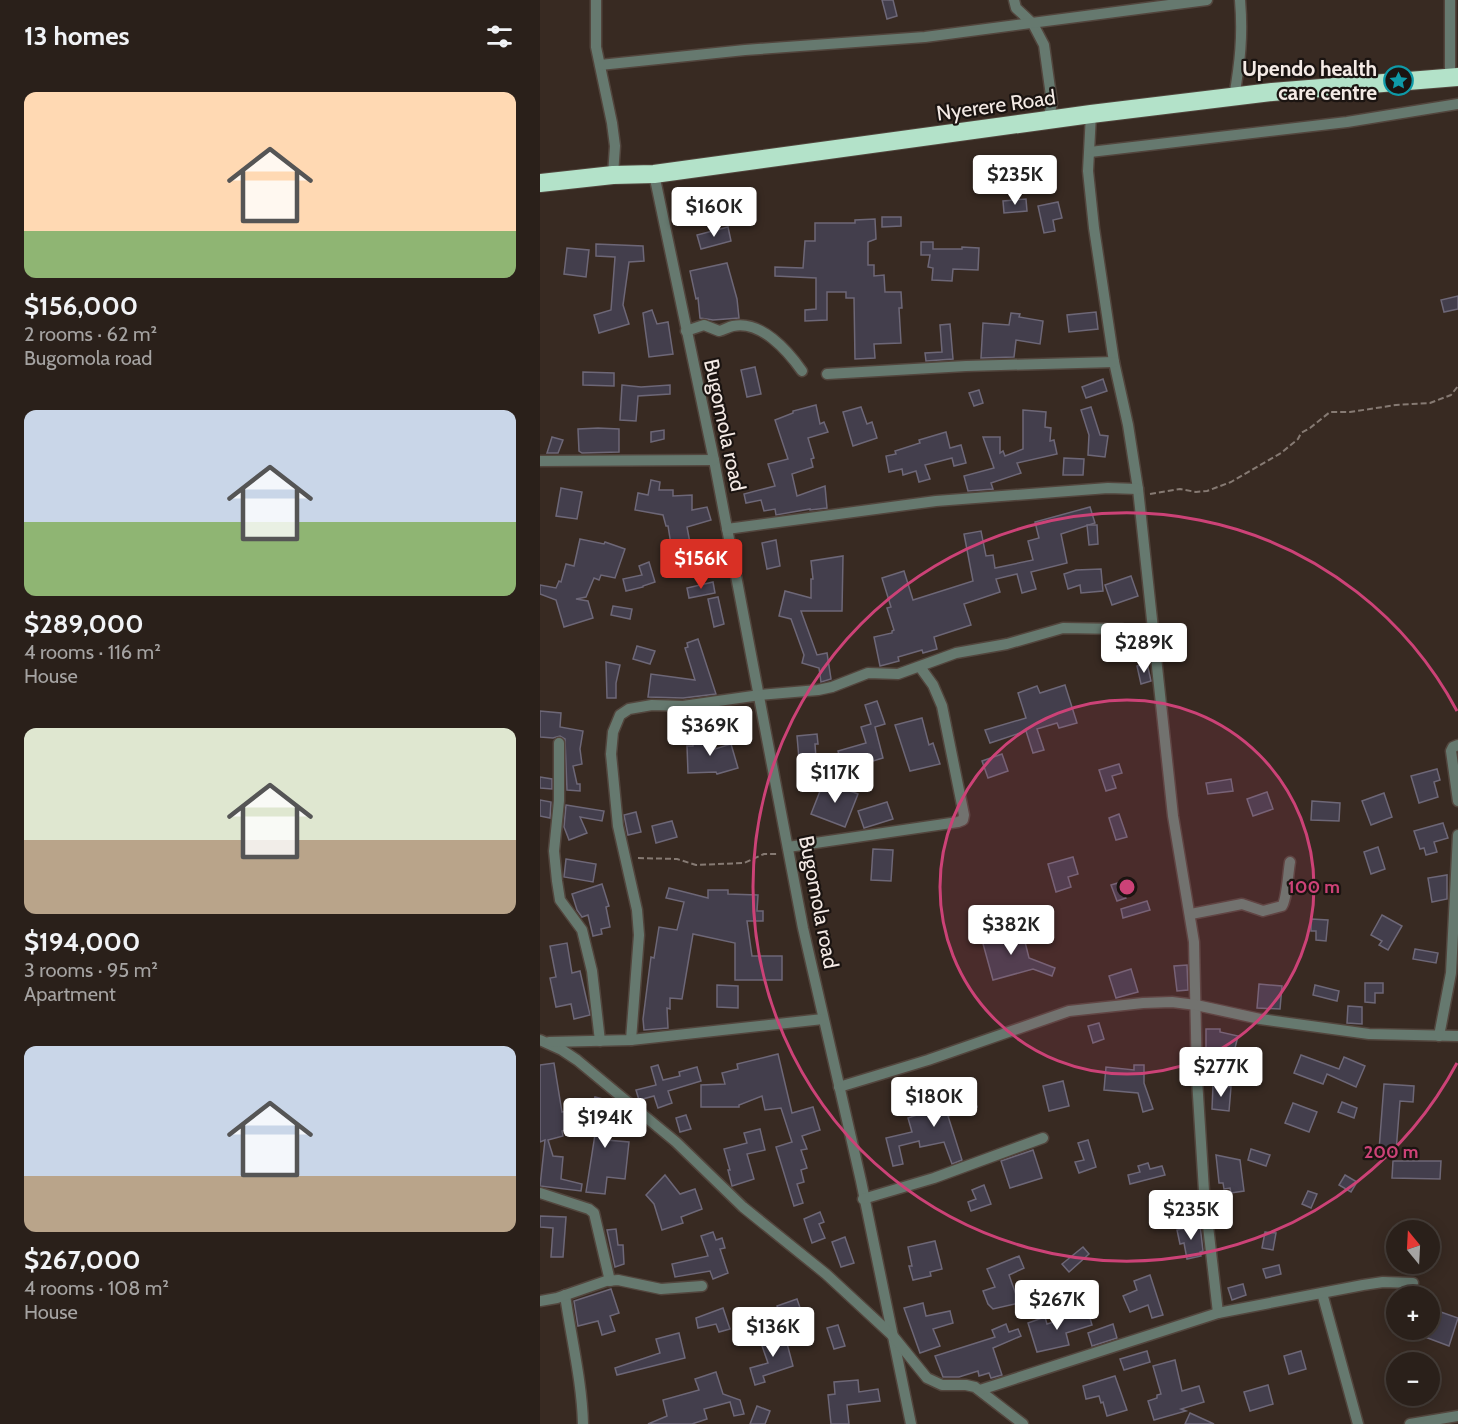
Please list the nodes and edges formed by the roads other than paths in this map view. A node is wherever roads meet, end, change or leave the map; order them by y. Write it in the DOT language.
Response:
graph roads {
  1 [pos="596,0"];
  2 [pos="1014,0"];
  3 [pos="1207,0"];
  4 [pos="1240,0"];
  5 [pos="1450,0"];
  6 [pos="1033,24"];
  7 [pos="600,65"];
  8 [pos="1454,78"];
  9 [pos="1234,97"];
  10 [pos="1458,104"];
  11 [pos="1090,114"];
  12 [pos="1048,120"];
  13 [pos="1090,152"];
  14 [pos="654,174"];
  15 [pos="613,175"];
  16 [pos="540,183"];
  17 [pos="686,331"];
  18 [pos="1114,362"];
  19 [pos="802,370"];
  20 [pos="827,374"];
  21 [pos="540,460"];
  22 [pos="714,460"];
  23 [pos="1138,492"];
  24 [pos="727,529"];
  25 [pos="1155,635"];
  26 [pos="920,667"];
  27 [pos="760,695"];
  28 [pos="559,743"];
  29 [pos="1458,745"];
  30 [pos="1458,801"];
  31 [pos="1458,834"];
  32 [pos="789,851"];
  33 [pos="1290,862"];
  34 [pos="1191,914"];
  35 [pos="1196,1005"];
  36 [pos="823,1019"];
  37 [pos="1458,1035"];
  38 [pos="1439,1036"];
  39 [pos="631,1040"];
  40 [pos="542,1041"];
  41 [pos="600,1041"];
  42 [pos="839,1087"];
  43 [pos="1043,1138"];
  44 [pos="540,1193"];
  45 [pos="863,1199"];
  46 [pos="610,1281"];
  47 [pos="1413,1283"];
  48 [pos="702,1286"];
  49 [pos="1322,1293"];
  50 [pos="565,1295"];
  51 [pos="540,1301"];
  52 [pos="1218,1313"];
  53 [pos="893,1336"];
  54 [pos="980,1390"];
  55 [pos="1458,1416"];
  56 [pos="583,1424"];
  57 [pos="911,1424"];
  58 [pos="1023,1424"];
  59 [pos="1358,1424"];
  60 [pos="1410,1424"];
  1 -- 7 [label="street"];
  2 -- 6 [label="street"];
  3 -- 6 [label="street"];
  4 -- 9 [label="street"];
  5 -- 8 [label="street"];
  6 -- 7 [label="street"];
  6 -- 12 [label="street"];
  7 -- 15 [label="street"];
  8 -- 9 [label="highway, Nyerere Road"];
  9 -- 11 [label="highway, Nyerere Road"];
  10 -- 13 [label="street"];
  11 -- 12 [label="highway, Nyerere Road"];
  11 -- 13 [label="street"];
  12 -- 14 [label="highway, Nyerere Road"];
  13 -- 18 [label="street"];
  14 -- 15 [label="highway, Nyerere Road"];
  14 -- 17 [label="street, Bugomola road"];
  15 -- 16 [label="highway, Nyerere Road"];
  17 -- 19 [label="street"];
  17 -- 22 [label="street, Bugomola road"];
  18 -- 20 [label="street"];
  18 -- 23 [label="street"];
  21 -- 22 [label="street"];
  22 -- 24 [label="street, Bugomola road"];
  23 -- 24 [label="street"];
  23 -- 25 [label="street"];
  24 -- 27 [label="street, Bugomola road"];
  25 -- 26 [label="street"];
  25 -- 34 [label="street"];
  26 -- 27 [label="street"];
  26 -- 32 [label="street"];
  27 -- 32 [label="street, Bugomola road"];
  27 -- 39 [label="street"];
  28 -- 41 [label="street"];
  29 -- 30 [label="street"];
  31 -- 38 [label="street"];
  32 -- 36 [label="street, Bugomola road"];
  33 -- 34 [label="street"];
  34 -- 35 [label="street"];
  35 -- 38 [label="street"];
  35 -- 42 [label="street"];
  35 -- 52 [label="street"];
  36 -- 39 [label="street"];
  36 -- 42 [label="street, Bugomola road"];
  37 -- 38 [label="street"];
  39 -- 41 [label="street"];
  40 -- 41 [label="street"];
  40 -- 53 [label="street"];
  42 -- 45 [label="street, Bugomola road"];
  43 -- 45 [label="street"];
  44 -- 46 [label="street"];
  45 -- 53 [label="street, Bugomola road"];
  46 -- 48 [label="street"];
  46 -- 50 [label="street"];
  47 -- 49 [label="street"];
  49 -- 52 [label="street"];
  49 -- 59 [label="street"];
  50 -- 51 [label="street"];
  50 -- 56 [label="street"];
  52 -- 54 [label="street"];
  53 -- 54 [label="street"];
  53 -- 57 [label="street, Bugomola road"];
  54 -- 58 [label="street"];
  55 -- 60 [label="street"];
}
